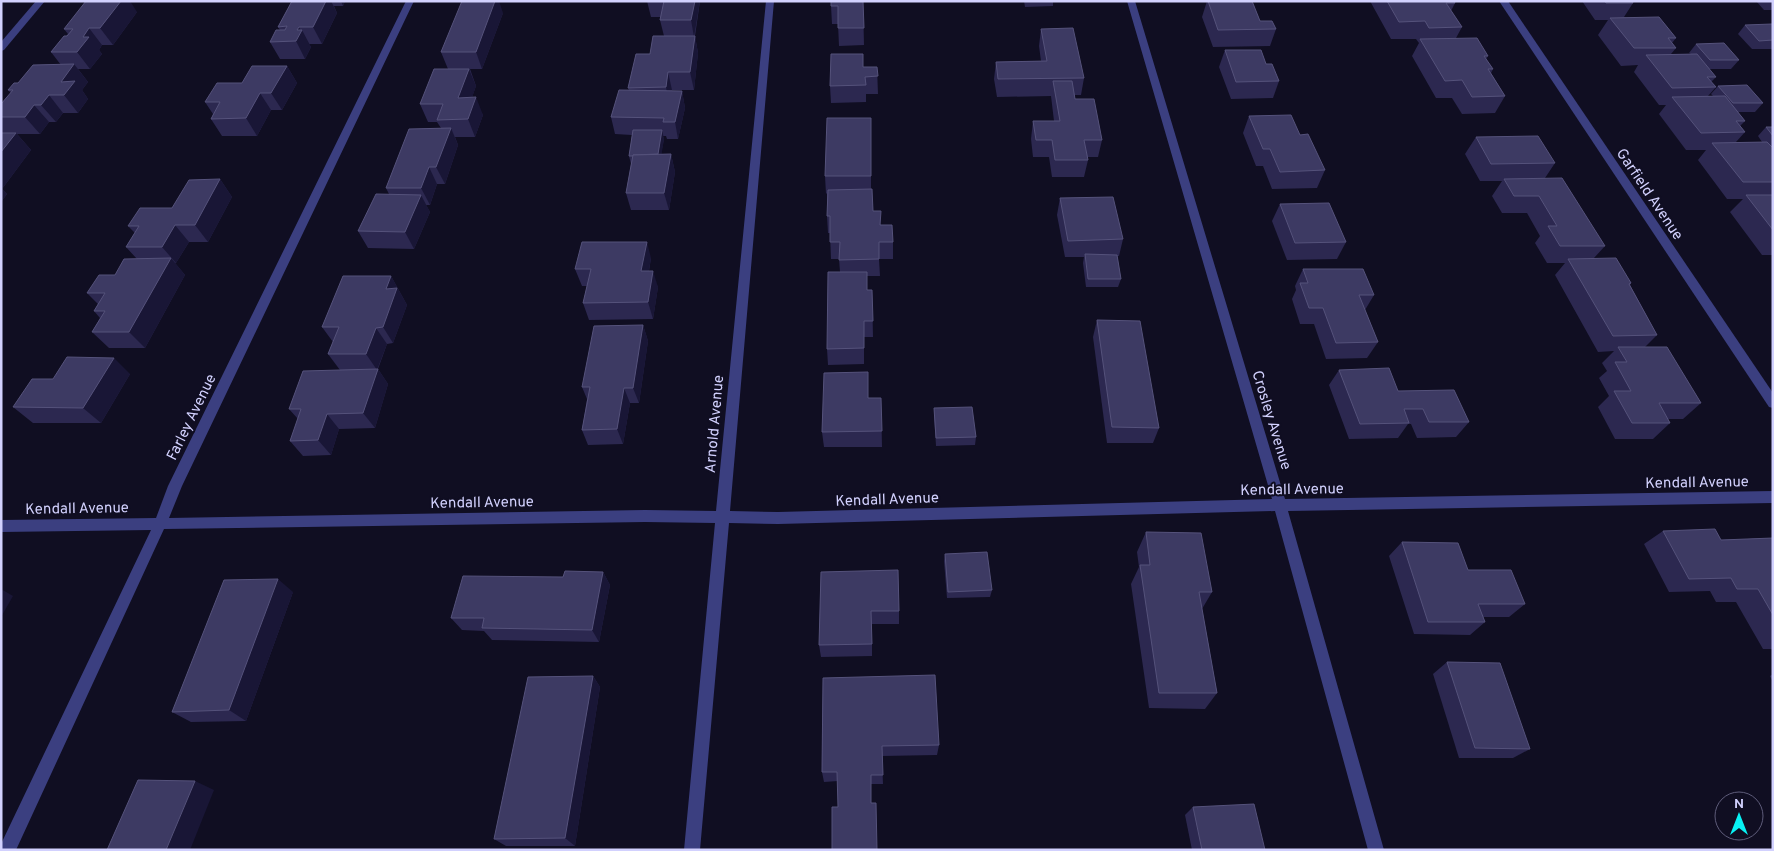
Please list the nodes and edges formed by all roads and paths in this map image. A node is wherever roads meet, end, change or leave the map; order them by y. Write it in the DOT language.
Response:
graph roads {
  1 [pos="41,1"];
  2 [pos="410,1"];
  3 [pos="770,1"];
  4 [pos="1131,1"];
  5 [pos="1503,1"];
  6 [pos="1,48"];
  7 [pos="1773,403"];
  8 [pos="1773,497"];
  9 [pos="1280,505"];
  10 [pos="722,518"];
  11 [pos="161,522"];
  12 [pos="1,526"];
  13 [pos="7,850"];
  14 [pos="692,850"];
  15 [pos="1376,850"];
  1 -- 6 [label="street"];
  2 -- 11 [label="street, Farley Avenue"];
  3 -- 10 [label="street, Arnold Avenue"];
  4 -- 9 [label="street, Crosley Avenue"];
  5 -- 7 [label="street, Garfield Avenue"];
  8 -- 9 [label="street, Kendall Avenue"];
  9 -- 10 [label="street, Kendall Avenue"];
  9 -- 15 [label="street, Crosley Avenue"];
  10 -- 11 [label="street, Kendall Avenue"];
  10 -- 14 [label="street, Arnold Avenue"];
  11 -- 12 [label="street, Kendall Avenue"];
  11 -- 13 [label="street, Farley Avenue"];
}
